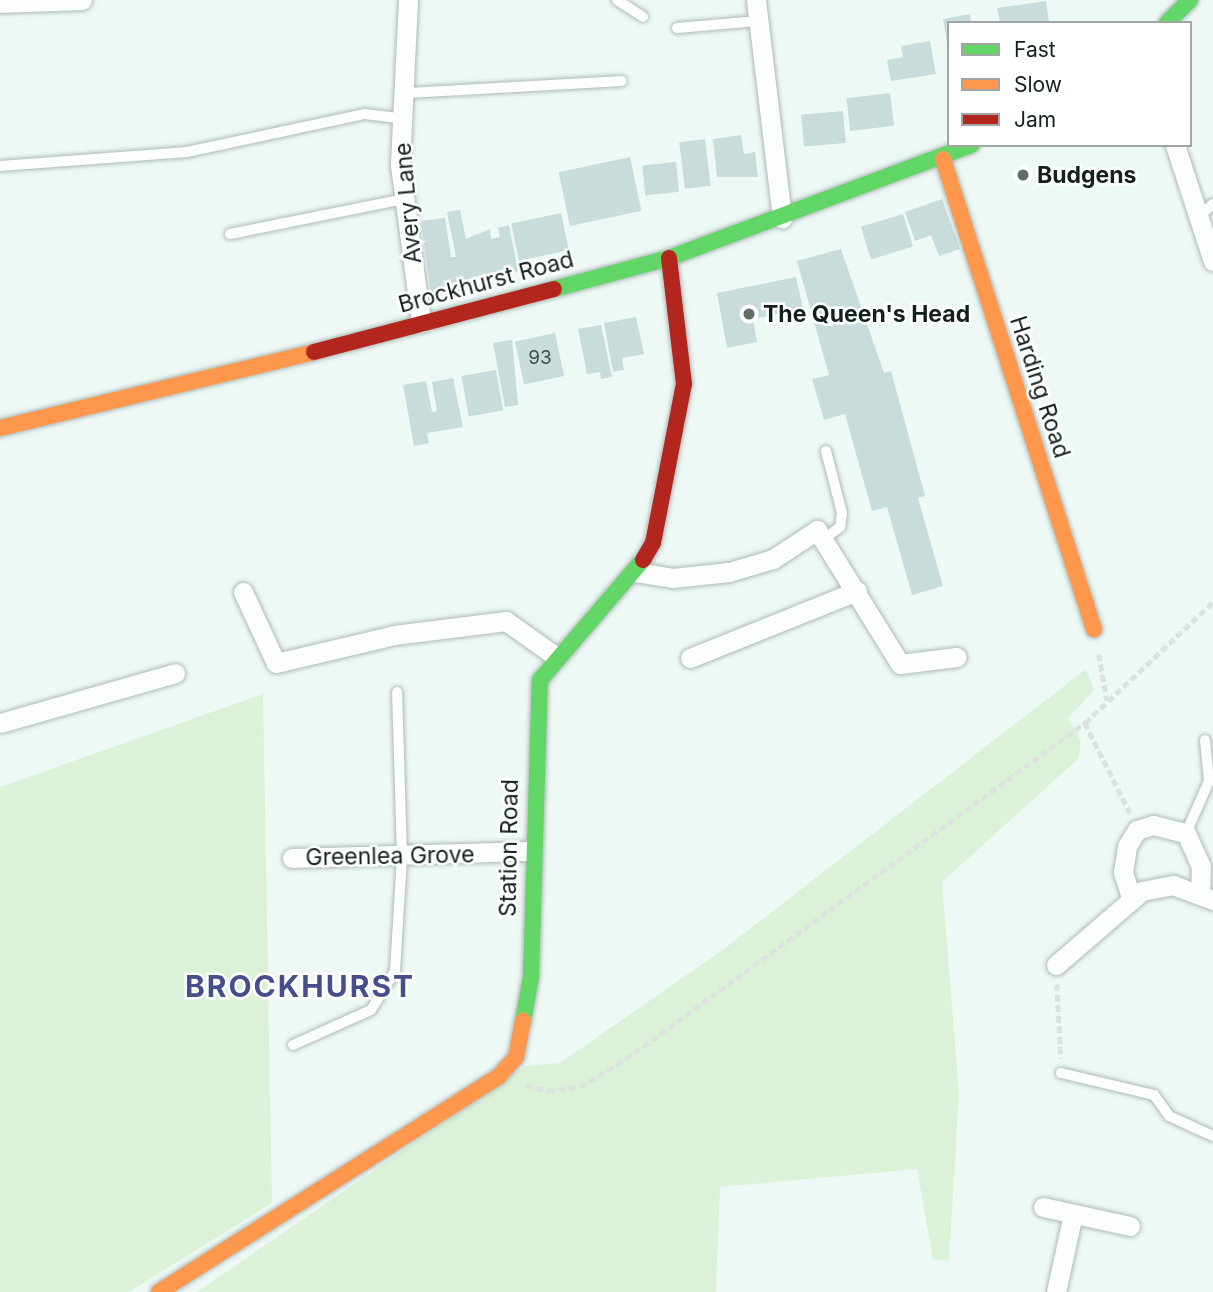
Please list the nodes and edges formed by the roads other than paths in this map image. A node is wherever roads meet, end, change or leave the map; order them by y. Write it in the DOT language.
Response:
graph roads {
  1 [pos="82,0"];
  2 [pos="408,0"];
  3 [pos="617,0"];
  4 [pos="756,0"];
  5 [pos="1190,0"];
  6 [pos="0,3"];
  7 [pos="643,17"];
  8 [pos="758,21"];
  9 [pos="1169,21"];
  10 [pos="677,28"];
  11 [pos="622,81"];
  12 [pos="408,93"];
  13 [pos="404,119"];
  14 [pos="968,147"];
  15 [pos="1176,147"];
  16 [pos="943,159"];
  17 [pos="0,166"];
  18 [pos="404,199"];
  19 [pos="1205,210"];
  20 [pos="782,218"];
  21 [pos="230,234"];
  22 [pos="669,258"];
  23 [pos="1213,261"];
  24 [pos="421,323"];
  25 [pos="0,428"];
  26 [pos="826,451"];
  27 [pos="825,538"];
  28 [pos="636,572"];
  29 [pos="857,591"];
  30 [pos="243,592"];
  31 [pos="1094,629"];
  32 [pos="555,656"];
  33 [pos="957,657"];
  34 [pos="691,658"];
  35 [pos="175,673"];
  36 [pos="397,692"];
  37 [pos="0,723"];
  38 [pos="1205,740"];
  39 [pos="1186,833"];
  40 [pos="531,851"];
  41 [pos="402,857"];
  42 [pos="292,858"];
  43 [pos="1131,897"];
  44 [pos="1207,897"];
  45 [pos="1056,965"];
  46 [pos="293,1045"];
  47 [pos="1061,1073"];
  48 [pos="1213,1136"];
  49 [pos="1044,1207"];
  50 [pos="1073,1214"];
  51 [pos="1130,1226"];
  52 [pos="159,1292"];
  53 [pos="1056,1292"];
  1 -- 6 [label="street"];
  2 -- 12 [label="street, Avery Lane"];
  3 -- 7 [label="lane"];
  4 -- 8 [label="street"];
  5 -- 9 [label="street"];
  8 -- 10 [label="lane"];
  8 -- 20 [label="street"];
  11 -- 12 [label="lane"];
  12 -- 13 [label="street, Avery Lane"];
  13 -- 17 [label="lane"];
  13 -- 18 [label="street, Avery Lane"];
  14 -- 16 [label="street, Brockhurst Road"];
  15 -- 19 [label="street"];
  16 -- 20 [label="street, Brockhurst Road"];
  16 -- 31 [label="street, Harding Road"];
  18 -- 21 [label="lane"];
  18 -- 24 [label="street, Avery Lane"];
  19 -- 23 [label="street"];
  20 -- 22 [label="street, Brockhurst Road"];
  22 -- 24 [label="street, Brockhurst Road"];
  22 -- 28 [label="street, Station Road"];
  24 -- 25 [label="street, Brockhurst Road"];
  26 -- 27 [label="lane"];
  27 -- 28 [label="street"];
  27 -- 29 [label="street"];
  28 -- 32 [label="street, Station Road"];
  29 -- 33 [label="street"];
  29 -- 34 [label="street"];
  30 -- 32 [label="street"];
  32 -- 40 [label="street, Station Road"];
  35 -- 37 [label="street"];
  36 -- 41 [label="lane"];
  38 -- 39 [label="lane"];
  39 -- 43 [label="street"];
  39 -- 44 [label="street"];
  40 -- 41 [label="street, Greenlea Grove"];
  40 -- 52 [label="street, Station Road"];
  41 -- 42 [label="street, Greenlea Grove"];
  41 -- 46 [label="lane"];
  43 -- 44 [label="street"];
  43 -- 45 [label="street"];
  47 -- 48 [label="lane"];
  49 -- 50 [label="street"];
  50 -- 51 [label="street"];
  50 -- 53 [label="street"];
}
